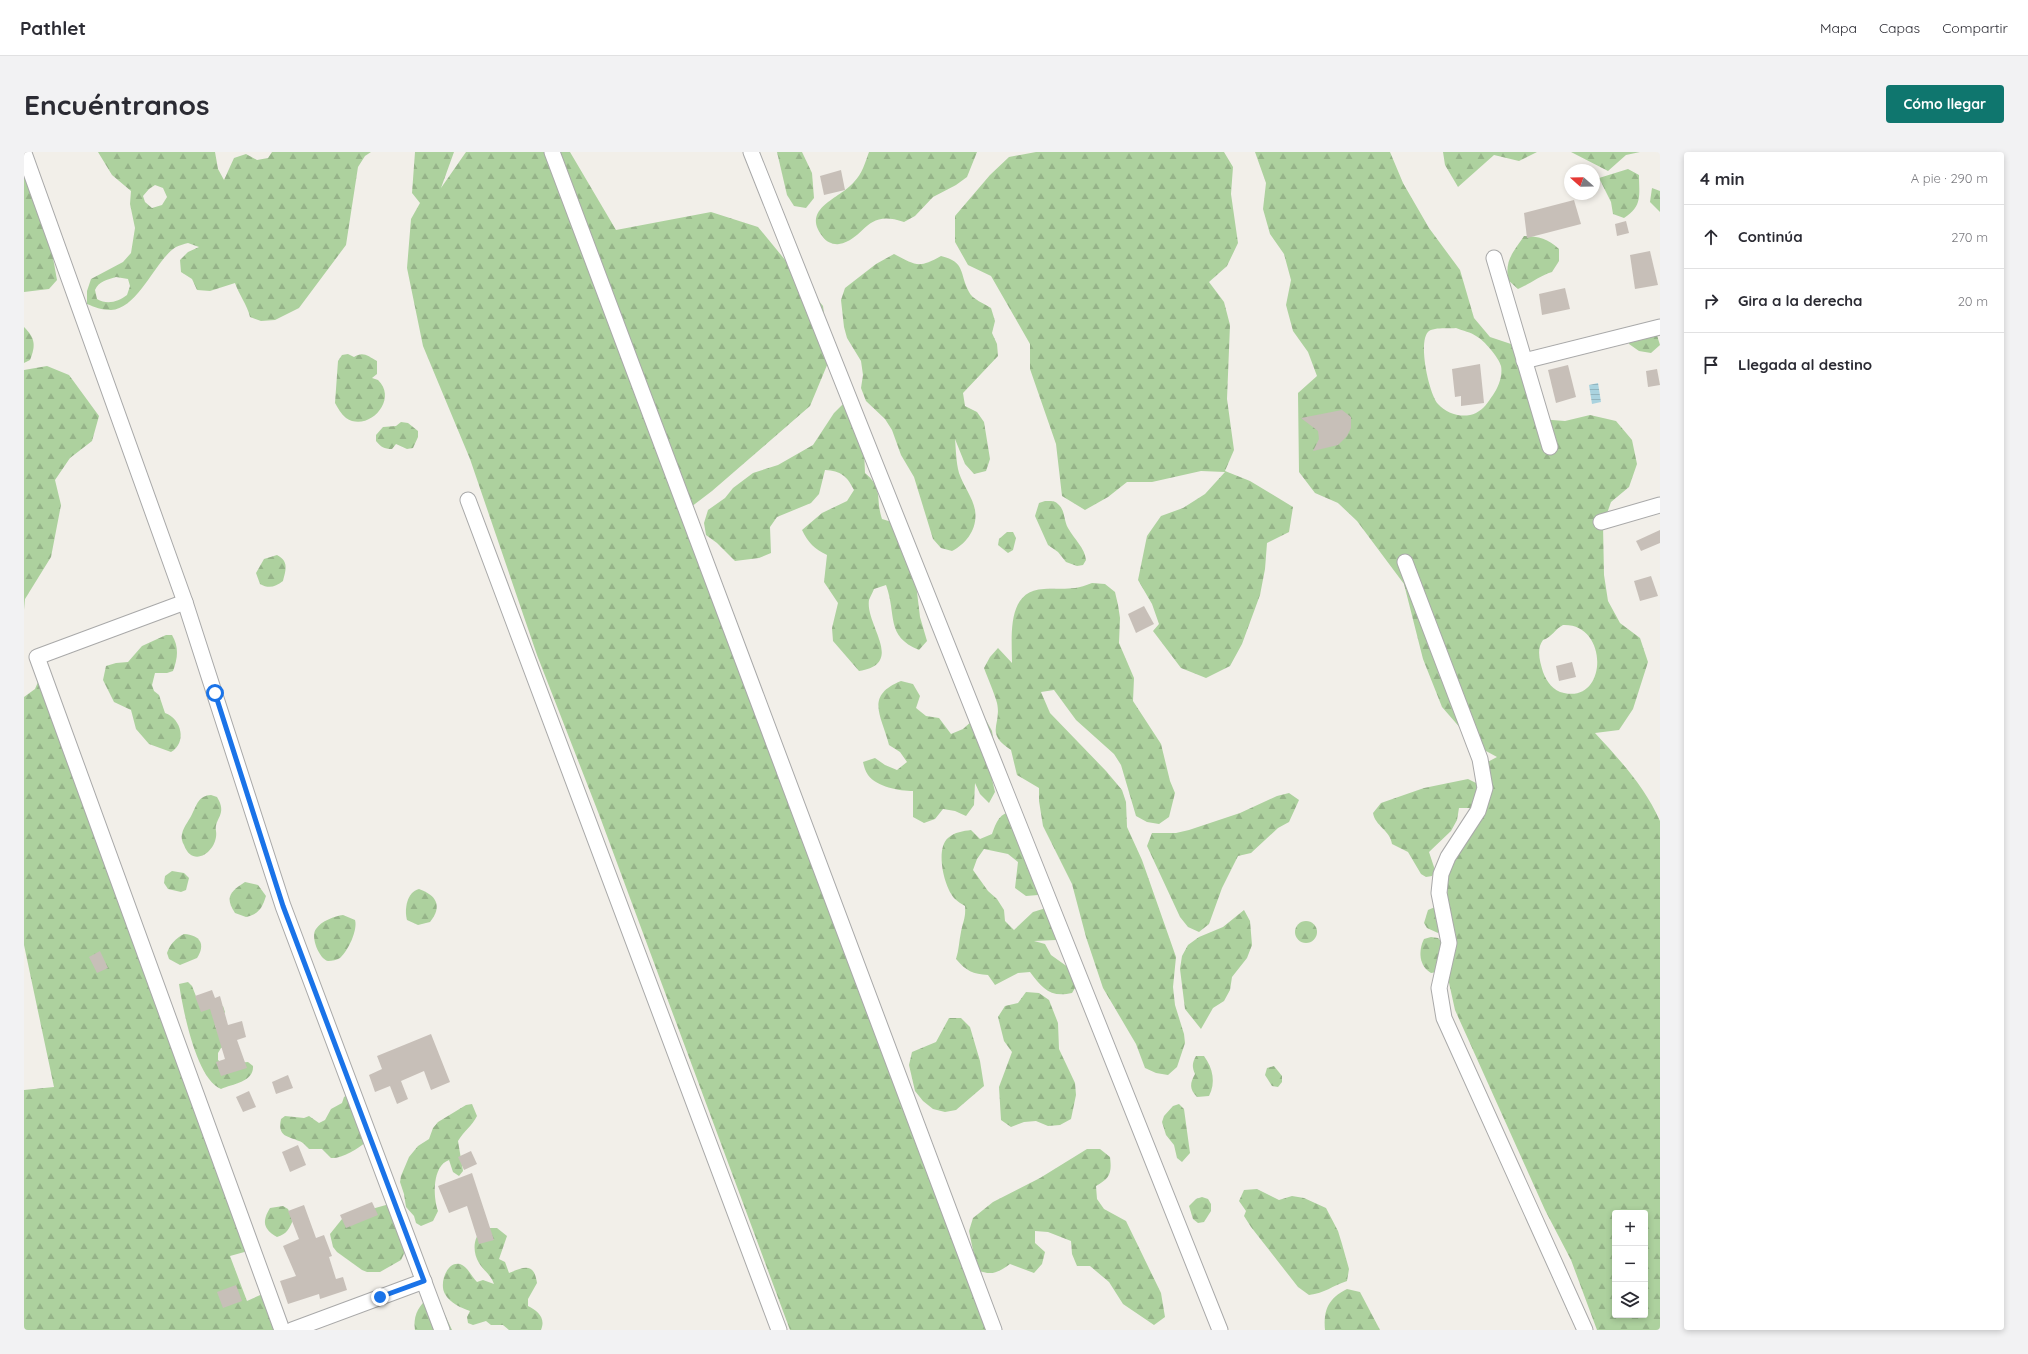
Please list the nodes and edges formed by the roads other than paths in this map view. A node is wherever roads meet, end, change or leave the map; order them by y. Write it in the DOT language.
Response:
graph roads {
  1 [pos="552,152"];
  2 [pos="752,152"];
  3 [pos="24,153"];
  4 [pos="1494,258"];
  5 [pos="1660,327"];
  6 [pos="1524,360"];
  7 [pos="1550,447"];
  8 [pos="468,500"];
  9 [pos="1660,505"];
  10 [pos="1601,522"];
  11 [pos="1405,562"];
  12 [pos="185,602"];
  13 [pos="424,1281"];
  14 [pos="282,1330"];
  15 [pos="292,1330"];
  16 [pos="442,1330"];
  17 [pos="779,1330"];
  18 [pos="994,1330"];
  19 [pos="1220,1330"];
  20 [pos="1585,1330"];
  1 -- 18 [label="street"];
  2 -- 19 [label="street"];
  3 -- 12 [label="street"];
  4 -- 6 [label="street"];
  5 -- 6 [label="street"];
  6 -- 7 [label="street"];
  8 -- 17 [label="street"];
  9 -- 10 [label="street"];
  11 -- 20 [label="street"];
  12 -- 13 [label="street"];
  12 -- 14 [label="street"];
  13 -- 15 [label="street"];
  13 -- 16 [label="street"];
}
